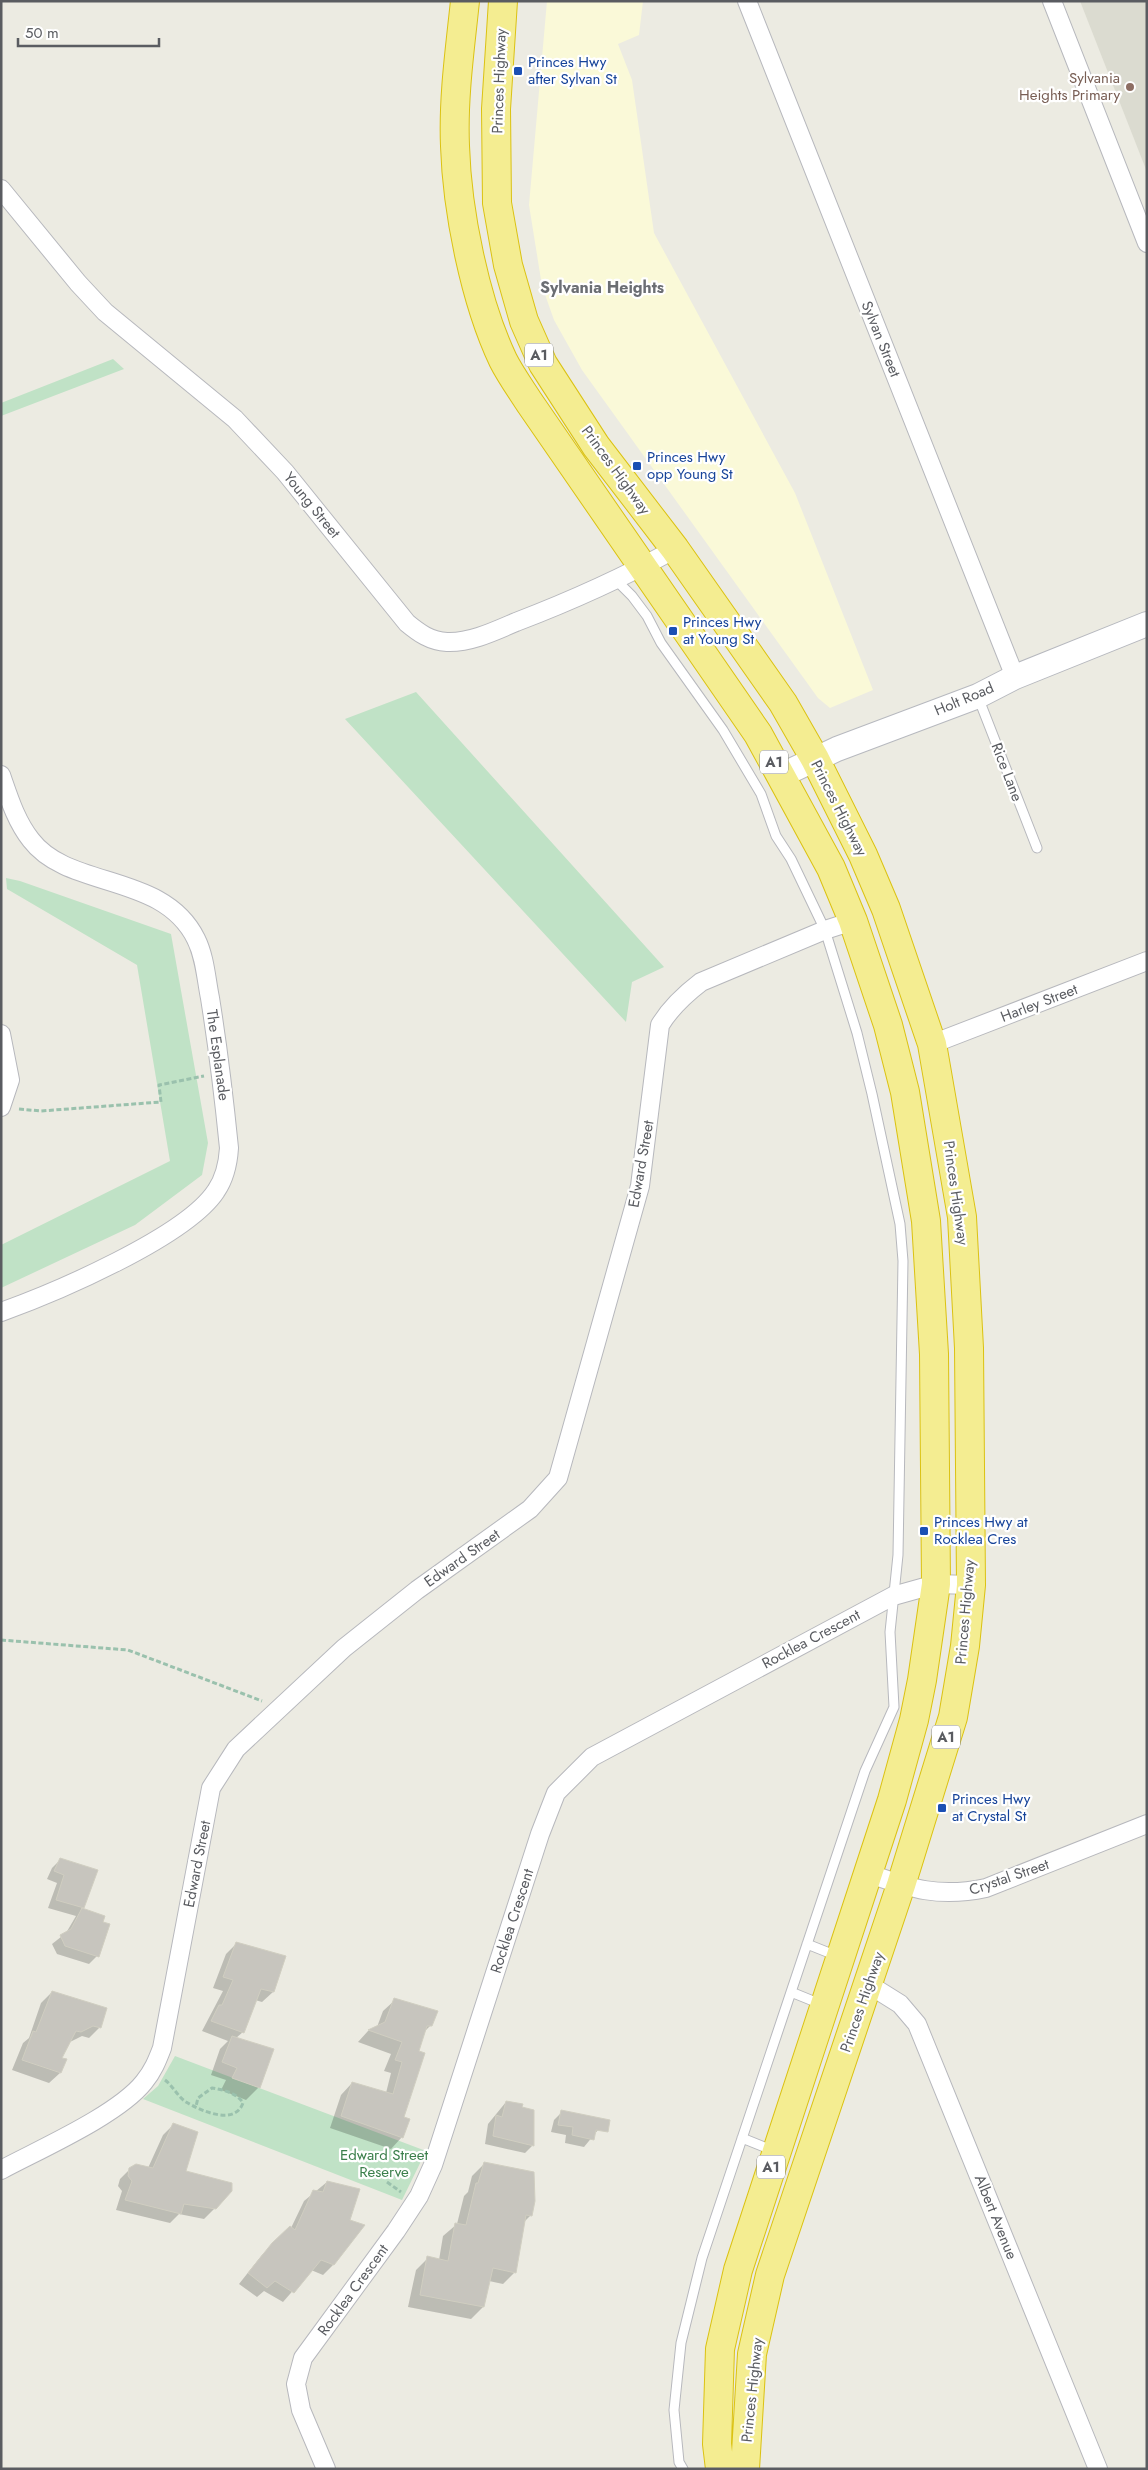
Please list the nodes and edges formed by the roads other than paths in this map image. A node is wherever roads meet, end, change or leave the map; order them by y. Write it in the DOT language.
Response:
graph roads {
  1 [pos="465,1"];
  2 [pos="502,1"];
  3 [pos="747,1"];
  4 [pos="1052,1"];
  5 [pos="1,189"];
  6 [pos="1147,243"];
  7 [pos="675,549"];
  8 [pos="643,567"];
  9 [pos="616,580"];
  10 [pos="1147,624"];
  11 [pos="1015,677"];
  12 [pos="978,696"];
  13 [pos="815,760"];
  14 [pos="1,775"];
  15 [pos="782,775"];
  16 [pos="1036,848"];
  17 [pos="853,921"];
  18 [pos="825,930"];
  19 [pos="1147,961"];
  20 [pos="1,1034"];
  21 [pos="932,1044"];
  22 [pos="7,1106"];
  23 [pos="1,1312"];
  24 [pos="936,1584"];
  25 [pos="971,1585"];
  26 [pos="893,1596"];
  27 [pos="1147,1824"];
  28 [pos="867,1873"];
  29 [pos="901,1885"];
  30 [pos="807,1944"];
  31 [pos="839,1957"];
  32 [pos="868,1984"];
  33 [pos="791,1992"];
  34 [pos="824,2005"];
  35 [pos="742,2138"];
  36 [pos="776,2152"];
  37 [pos="1,2170"];
  38 [pos="739,2468"];
  39 [pos="326,2469"];
  40 [pos="683,2469"];
  41 [pos="1098,2469"];
  1 -- 8 [label="highway, Princes Highway / A1"];
  2 -- 7 [label="highway, Princes Highway / A1"];
  3 -- 11 [label="street, Sylvan Street"];
  4 -- 6 [label="street"];
  5 -- 9 [label="street, Young Street"];
  7 -- 8 [label="street, Young Street"];
  7 -- 13 [label="highway, Princes Highway / A1"];
  8 -- 9 [label="street, Young Street"];
  8 -- 15 [label="highway, Princes Highway / A1"];
  9 -- 18 [label="lane"];
  10 -- 11 [label="street, Holt Road"];
  11 -- 12 [label="street, Holt Road"];
  12 -- 13 [label="street, Holt Road"];
  12 -- 16 [label="lane, Rice Lane"];
  13 -- 15 [label="street, Holt Road"];
  13 -- 21 [label="highway, Princes Highway / A1"];
  14 -- 23 [label="street, The Esplanade"];
  15 -- 17 [label="highway, Princes Highway / A1"];
  17 -- 18 [label="street, Edward Street"];
  17 -- 24 [label="highway, Princes Highway / A1"];
  18 -- 26 [label="lane"];
  18 -- 37 [label="street, Edward Street"];
  19 -- 21 [label="street, Harley Street"];
  20 -- 22 [label="street"];
  21 -- 25 [label="highway, Princes Highway / A1"];
  24 -- 25 [label="street, Rocklea Crescent"];
  24 -- 26 [label="street, Rocklea Crescent"];
  24 -- 28 [label="highway, Princes Highway / A1"];
  25 -- 29 [label="highway, Princes Highway / A1"];
  26 -- 30 [label="lane"];
  26 -- 39 [label="street, Rocklea Crescent"];
  27 -- 29 [label="street, Crystal Street"];
  28 -- 29 [label="street, Crystal Street"];
  28 -- 31 [label="highway, Princes Highway / A1"];
  29 -- 32 [label="highway, Princes Highway / A1"];
  30 -- 31 [label="lane"];
  30 -- 33 [label="lane"];
  31 -- 34 [label="highway, Princes Highway / A1"];
  32 -- 38 [label="highway, Princes Highway / A1"];
  32 -- 41 [label="street, Albert Avenue"];
  33 -- 34 [label="lane"];
  33 -- 35 [label="lane"];
  34 -- 36 [label="highway, Princes Highway / A1"];
  35 -- 36 [label="lane"];
  35 -- 40 [label="lane"];
  36 -- 38 [label="highway, Princes Highway / A1"];
}
